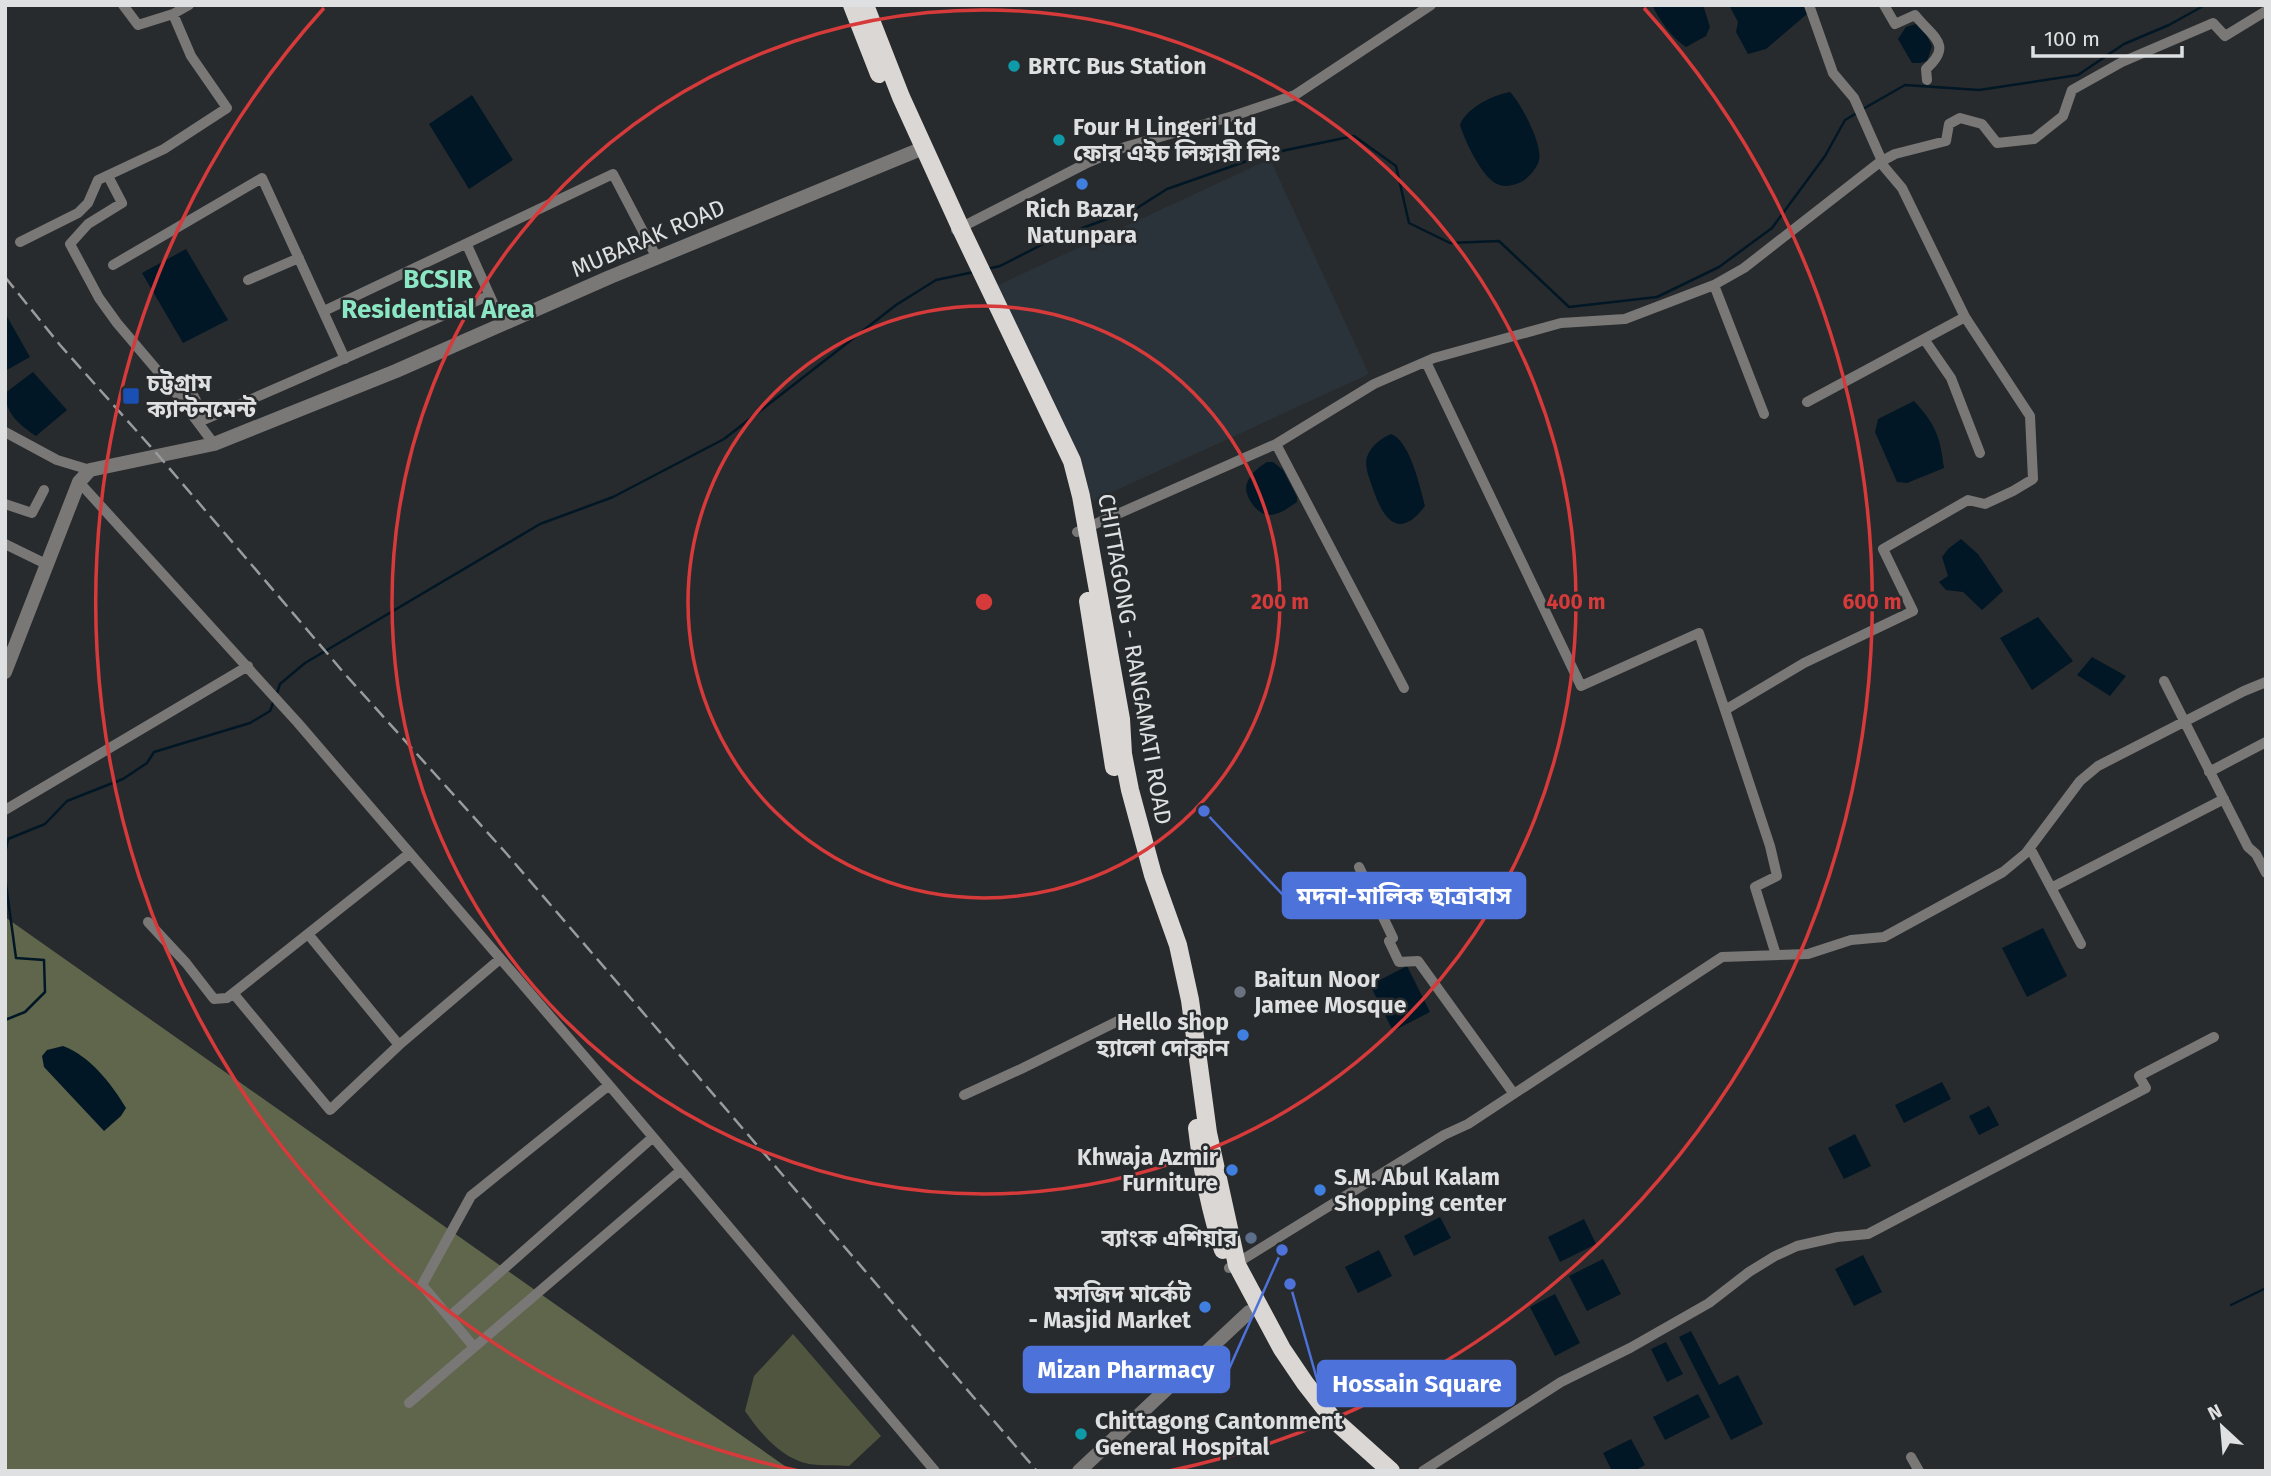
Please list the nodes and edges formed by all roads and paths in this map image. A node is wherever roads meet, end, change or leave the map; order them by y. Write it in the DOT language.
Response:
graph roads {
  1 [pos="123,5"];
  2 [pos="189,5"];
  3 [pos="852,5"];
  4 [pos="864,5"];
  5 [pos="1431,5"];
  6 [pos="1809,5"];
  7 [pos="1884,5"];
  8 [pos="2266,11"];
  9 [pos="173,13"];
  10 [pos="1927,79"];
  11 [pos="916,151"];
  12 [pos="1881,161"];
  13 [pos="108,176"];
  14 [pos="957,229"];
  15 [pos="20,242"];
  16 [pos="467,245"];
  17 [pos="299,258"];
  18 [pos="657,258"];
  19 [pos="113,265"];
  20 [pos="248,280"];
  21 [pos="1714,285"];
  22 [pos="488,296"];
  23 [pos="324,311"];
  24 [pos="1965,317"];
  25 [pos="503,326"];
  26 [pos="1924,339"];
  27 [pos="345,359"];
  28 [pos="1426,362"];
  29 [pos="192,394"];
  30 [pos="1807,402"];
  31 [pos="1764,414"];
  32 [pos="5,432"];
  33 [pos="214,444"];
  34 [pos="1276,444"];
  35 [pos="1980,453"];
  36 [pos="90,470"];
  37 [pos="79,482"];
  38 [pos="44,490"];
  39 [pos="5,504"];
  40 [pos="1082,530"];
  41 [pos="5,544"];
  42 [pos="48,565"];
  43 [pos="248,666"];
  44 [pos="5,672"];
  45 [pos="2164,681"];
  46 [pos="2266,682"];
  47 [pos="1404,688"];
  48 [pos="1725,710"];
  49 [pos="2184,721"];
  50 [pos="2266,742"];
  51 [pos="2209,772"];
  52 [pos="2224,799"];
  53 [pos="5,810"];
  54 [pos="2031,848"];
  55 [pos="410,853"];
  56 [pos="1359,867"];
  57 [pos="2266,873"];
  58 [pos="2053,887"];
  59 [pos="148,922"];
  60 [pos="308,934"];
  61 [pos="2081,944"];
  62 [pos="1776,955"];
  63 [pos="500,959"];
  64 [pos="233,993"];
  65 [pos="1126,1017"];
  66 [pos="2214,1037"];
  67 [pos="399,1045"];
  68 [pos="609,1085"];
  69 [pos="964,1094"];
  70 [pos="1514,1094"];
  71 [pos="652,1138"];
  72 [pos="680,1171"];
  73 [pos="1233,1266"];
  74 [pos="1249,1312"];
  75 [pos="449,1317"];
  76 [pos="474,1347"];
  77 [pos="409,1403"];
  78 [pos="1911,1457"];
  79 [pos="935,1471"];
  80 [pos="1079,1471"];
  81 [pos="1377,1471"];
  82 [pos="1391,1471"];
  83 [pos="1423,1471"];
  84 [pos="1919,1471"];
  1 -- 9 [label="street"];
  2 -- 9 [label="street"];
  3 -- 11 [label="highway, CHITTAGONG - RANGAMATI ROAD"];
  4 -- 14 [label="highway, CHITTAGONG - RANGAMATI ROAD"];
  5 -- 14 [label="street"];
  6 -- 12 [label="street"];
  7 -- 10 [label="street"];
  8 -- 12 [label="street"];
  9 -- 13 [label="street"];
  11 -- 14 [label="highway, CHITTAGONG - RANGAMATI ROAD"];
  11 -- 18 [label="street, MUBARAK ROAD"];
  12 -- 21 [label="street"];
  12 -- 24 [label="street"];
  13 -- 15 [label="street"];
  13 -- 33 [label="street"];
  14 -- 40 [label="highway, CHITTAGONG - RANGAMATI ROAD"];
  16 -- 18 [label="street"];
  16 -- 22 [label="street"];
  16 -- 23 [label="street"];
  17 -- 19 [label="street"];
  17 -- 20 [label="street"];
  17 -- 23 [label="street"];
  18 -- 25 [label="street, MUBARAK ROAD"];
  21 -- 28 [label="street"];
  21 -- 31 [label="street"];
  22 -- 25 [label="street"];
  22 -- 27 [label="street"];
  23 -- 27 [label="street"];
  24 -- 26 [label="street"];
  24 -- 48 [label="street"];
  25 -- 33 [label="street, MUBARAK ROAD"];
  26 -- 30 [label="street"];
  26 -- 35 [label="street"];
  27 -- 29 [label="street"];
  28 -- 34 [label="street"];
  28 -- 48 [label="street"];
  32 -- 36 [label="street"];
  33 -- 36 [label="street, MUBARAK ROAD"];
  34 -- 40 [label="street"];
  34 -- 47 [label="street"];
  36 -- 37 [label="street"];
  37 -- 42 [label="street"];
  37 -- 43 [label="street"];
  38 -- 39 [label="street"];
  40 -- 73 [label="highway, CHITTAGONG - RANGAMATI ROAD"];
  41 -- 42 [label="street"];
  42 -- 44 [label="street"];
  43 -- 53 [label="street"];
  43 -- 55 [label="street"];
  45 -- 49 [label="street"];
  46 -- 49 [label="street"];
  48 -- 62 [label="street"];
  49 -- 51 [label="street"];
  49 -- 54 [label="street"];
  50 -- 51 [label="street"];
  51 -- 52 [label="street"];
  52 -- 57 [label="street"];
  52 -- 58 [label="street"];
  54 -- 58 [label="street"];
  54 -- 62 [label="street"];
  55 -- 60 [label="street"];
  55 -- 63 [label="street"];
  56 -- 70 [label="street"];
  58 -- 61 [label="street"];
  59 -- 64 [label="street"];
  60 -- 64 [label="street"];
  60 -- 67 [label="street"];
  62 -- 70 [label="street"];
  63 -- 67 [label="street"];
  63 -- 68 [label="street"];
  64 -- 67 [label="street"];
  65 -- 69 [label="street"];
  66 -- 83 [label="street"];
  68 -- 71 [label="street"];
  68 -- 75 [label="street"];
  70 -- 73 [label="street"];
  71 -- 72 [label="street"];
  71 -- 75 [label="street"];
  72 -- 76 [label="street"];
  72 -- 79 [label="street"];
  73 -- 74 [label="highway, CHITTAGONG - RANGAMATI ROAD"];
  73 -- 82 [label="highway, CHITTAGONG - RANGAMATI ROAD"];
  74 -- 80 [label="street"];
  74 -- 81 [label="highway, CHITTAGONG - RANGAMATI ROAD"];
  75 -- 76 [label="street"];
  76 -- 77 [label="street"];
  78 -- 84 [label="street"];
}
